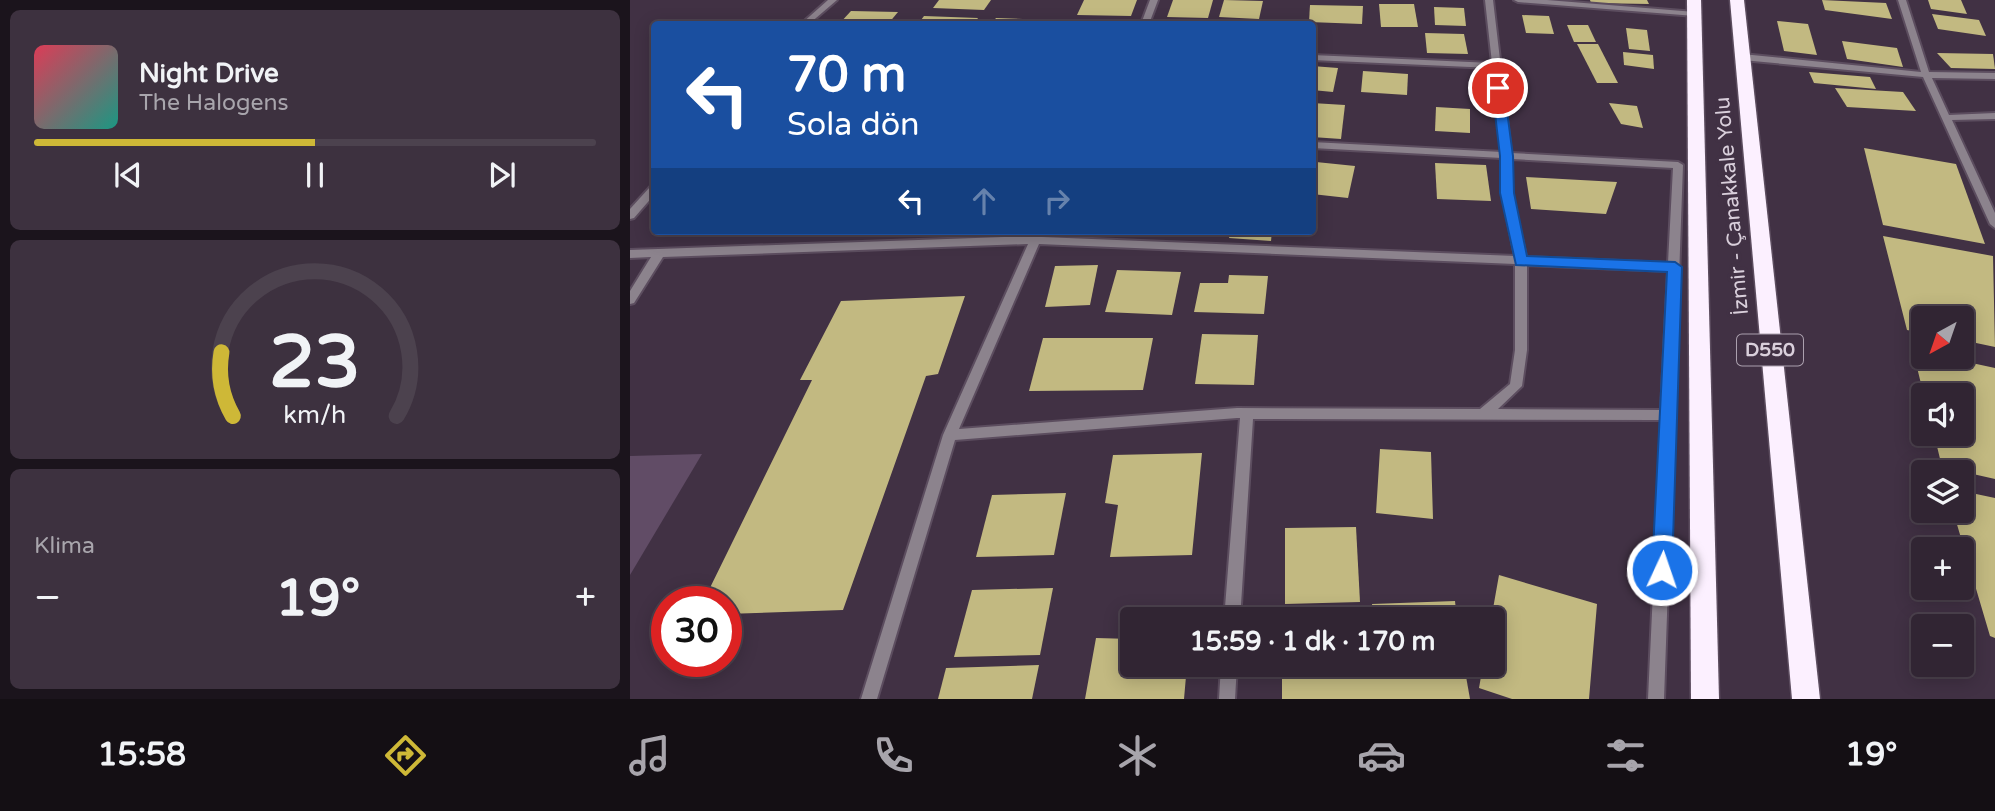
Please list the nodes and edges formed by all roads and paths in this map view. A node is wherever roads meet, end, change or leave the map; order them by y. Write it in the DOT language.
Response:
graph roads {
  1 [pos="833,0"];
  2 [pos="1154,0"];
  3 [pos="1489,0"];
  4 [pos="1518,0"];
  5 [pos="1737,0"];
  6 [pos="1902,0"];
  7 [pos="1694,7"];
  8 [pos="808,21"];
  9 [pos="1146,21"];
  10 [pos="1316,57"];
  11 [pos="1742,57"];
  12 [pos="1495,66"];
  13 [pos="1926,75"];
  14 [pos="1995,76"];
  15 [pos="1995,116"];
  16 [pos="1945,118"];
  17 [pos="1316,145"];
  18 [pos="1507,156"];
  19 [pos="651,192"];
  20 [pos="630,216"];
  21 [pos="1995,224"];
  22 [pos="1037,236"];
  23 [pos="630,254"];
  24 [pos="659,254"];
  25 [pos="1521,261"];
  26 [pos="1675,267"];
  27 [pos="630,300"];
  28 [pos="1247,414"];
  29 [pos="1483,414"];
  30 [pos="1669,415"];
  31 [pos="950,435"];
  32 [pos="1233,607"];
  33 [pos="1228,677"];
  34 [pos="869,699"];
  35 [pos="1227,699"];
  36 [pos="1656,699"];
  37 [pos="1705,699"];
  38 [pos="1806,699"];
  1 -- 8 [label="street"];
  2 -- 9 [label="street"];
  3 -- 12 [label="street"];
  4 -- 7 [label="street"];
  5 -- 11 [label="highway, İzmir - Çanakkale Yolu / D550"];
  6 -- 13 [label="street"];
  7 -- 37 [label="highway, İzmir - Çanakkale Yolu"];
  10 -- 12 [label="street"];
  11 -- 13 [label="street"];
  11 -- 38 [label="highway, İzmir - Çanakkale Yolu / D550"];
  12 -- 18 [label="street"];
  13 -- 14 [label="street"];
  13 -- 16 [label="street"];
  15 -- 16 [label="street"];
  16 -- 21 [label="street"];
  17 -- 18 [label="street"];
  18 -- 25 [label="street"];
  18 -- 26 [label="street"];
  19 -- 20 [label="street"];
  22 -- 24 [label="street"];
  22 -- 25 [label="street"];
  22 -- 31 [label="street"];
  23 -- 24 [label="street"];
  24 -- 27 [label="street"];
  25 -- 26 [label="street"];
  25 -- 29 [label="street"];
  26 -- 30 [label="street"];
  28 -- 29 [label="street"];
  28 -- 31 [label="street"];
  28 -- 32 [label="street"];
  29 -- 30 [label="street"];
  30 -- 36 [label="street"];
  31 -- 34 [label="street"];
  33 -- 35 [label="street"];
}
